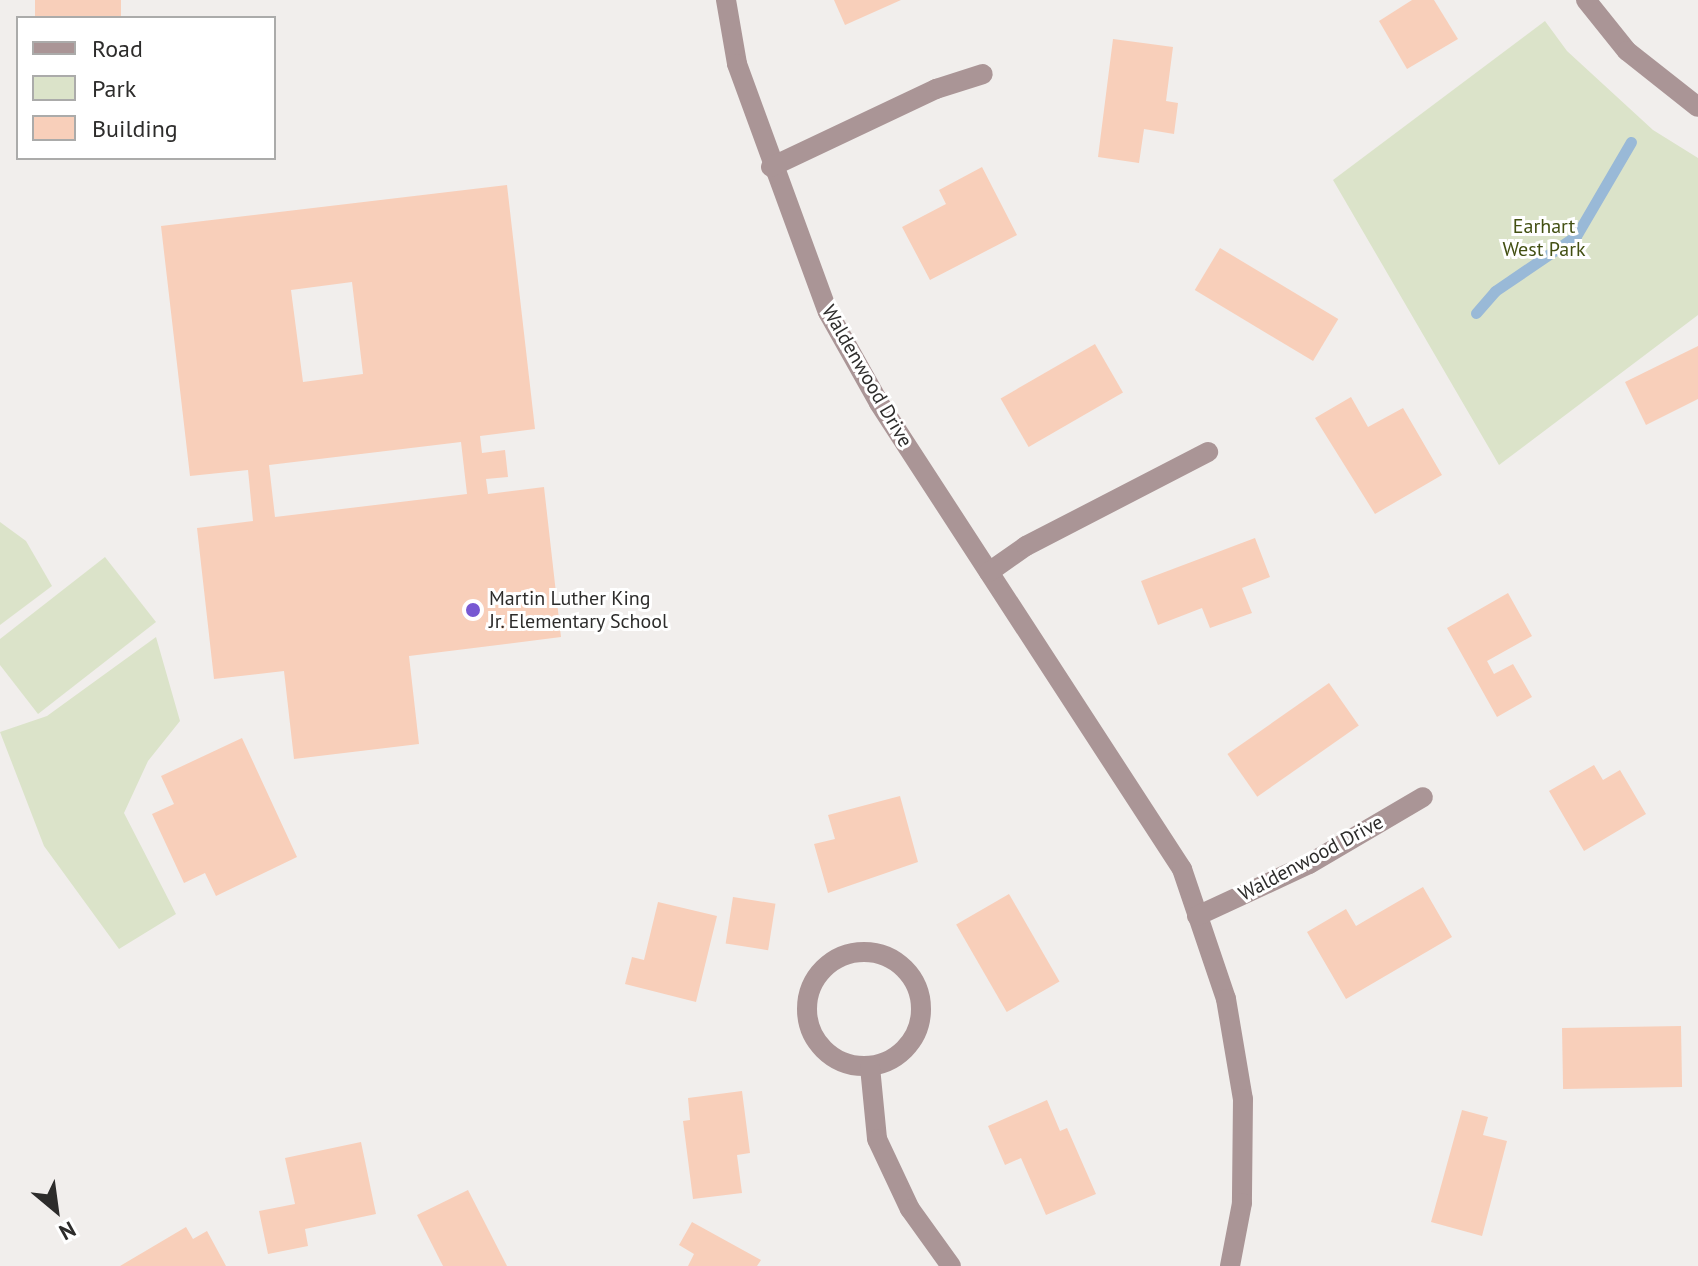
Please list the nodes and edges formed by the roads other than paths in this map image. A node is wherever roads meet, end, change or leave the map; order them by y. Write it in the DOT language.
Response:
graph roads {
  1 [pos="726,0"];
  2 [pos="1586,0"];
  3 [pos="983,74"];
  4 [pos="1698,107"];
  5 [pos="771,167"];
  6 [pos="1208,452"];
  7 [pos="989,572"];
  8 [pos="1423,797"];
  9 [pos="1197,916"];
  10 [pos="870,1067"];
  11 [pos="951,1266"];
  12 [pos="1230,1266"];
  1 -- 5 [label="street, Waldenwood Drive"];
  2 -- 4 [label="street"];
  3 -- 5 [label="street"];
  5 -- 7 [label="street, Waldenwood Drive"];
  6 -- 7 [label="street"];
  7 -- 9 [label="street, Waldenwood Drive"];
  8 -- 9 [label="street, Waldenwood Drive"];
  9 -- 12 [label="street, Waldenwood Drive"];
  10 -- 10 [label="street"];
  10 -- 11 [label="street"];
}
